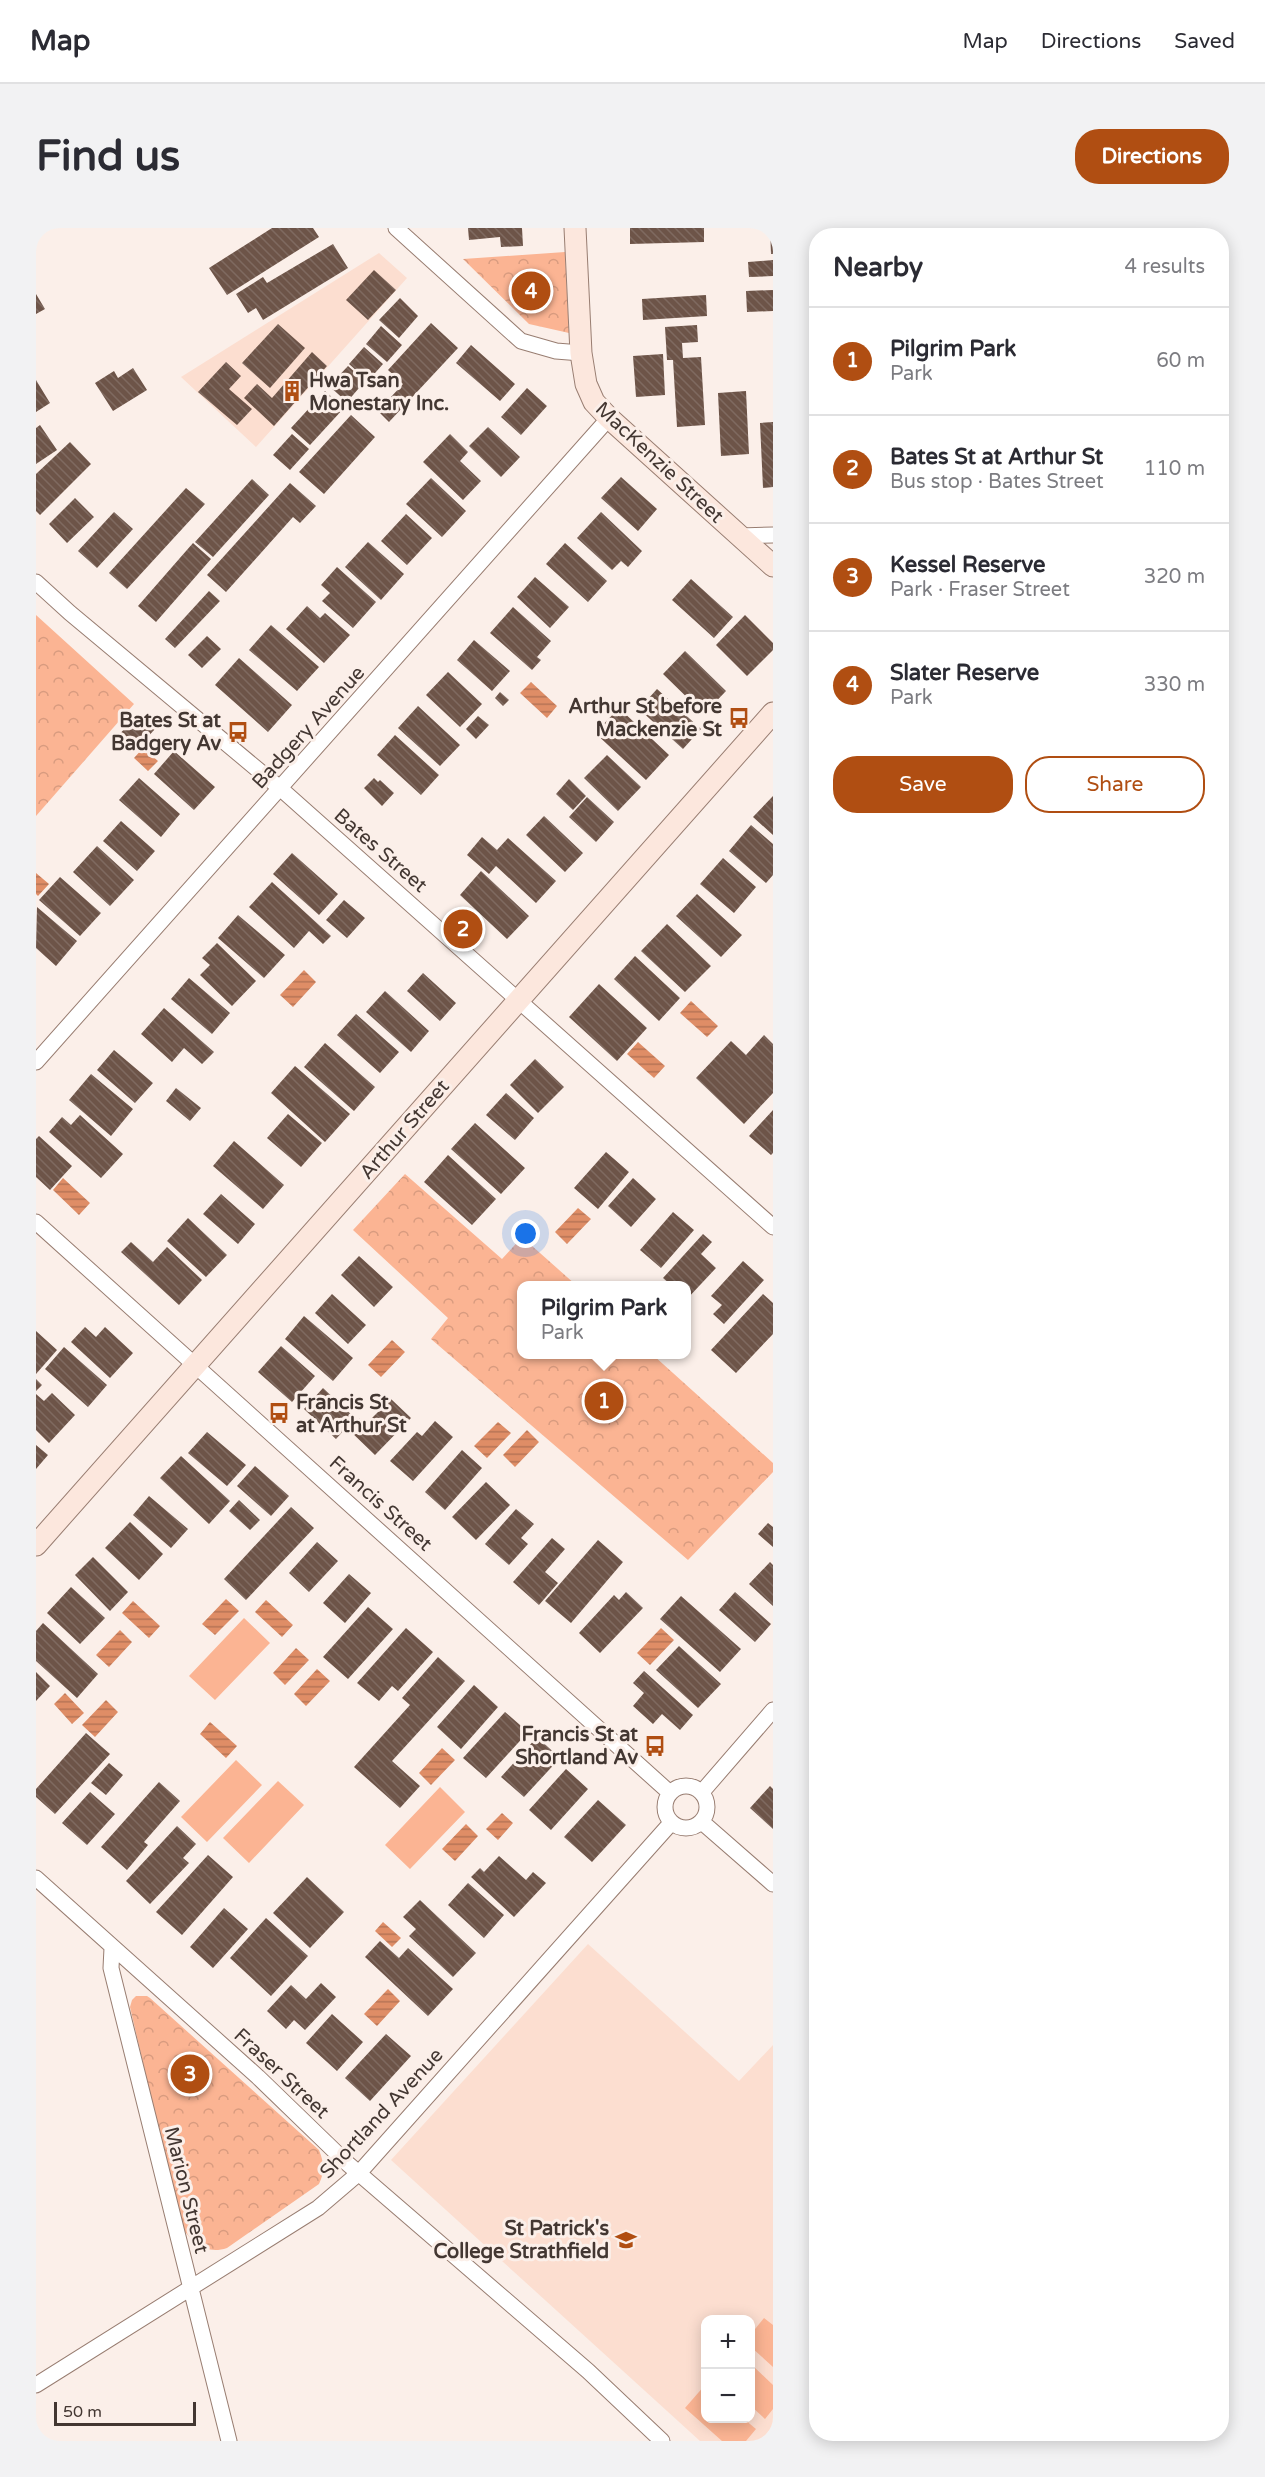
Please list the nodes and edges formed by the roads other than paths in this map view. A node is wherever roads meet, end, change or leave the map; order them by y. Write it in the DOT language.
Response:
graph roads {
  1 [pos="396,228"];
  2 [pos="575,228"];
  3 [pos="581,353"];
  4 [pos="609,418"];
  5 [pos="773,535"];
  6 [pos="739,536"];
  7 [pos="773,566"];
  8 [pos="36,582"];
  9 [pos="773,713"];
  10 [pos="281,789"];
  11 [pos="519,999"];
  12 [pos="36,1062"];
  13 [pos="36,1222"];
  14 [pos="773,1227"];
  15 [pos="197,1365"];
  16 [pos="36,1545"];
  17 [pos="773,1710"];
  18 [pos="702,1792"];
  19 [pos="670,1793"];
  20 [pos="702,1822"];
  21 [pos="671,1823"];
  22 [pos="36,1878"];
  23 [pos="773,1884"];
  24 [pos="112,1948"];
  25 [pos="359,2173"];
  26 [pos="190,2289"];
  27 [pos="36,2385"];
  28 [pos="229,2441"];
  29 [pos="662,2441"];
  1 -- 3 [label="street"];
  2 -- 3 [label="main road, MacKenzie Street"];
  3 -- 4 [label="main road, MacKenzie Street"];
  4 -- 6 [label="main road, MacKenzie Street"];
  4 -- 10 [label="street, Badgery Avenue"];
  5 -- 6 [label="street"];
  6 -- 7 [label="main road, MacKenzie Street"];
  8 -- 10 [label="street, Bates Street"];
  9 -- 11 [label="main road, Arthur Street"];
  10 -- 11 [label="street, Bates Street"];
  10 -- 12 [label="street, Badgery Avenue"];
  11 -- 14 [label="street, Bates Street"];
  11 -- 15 [label="main road, Arthur Street"];
  13 -- 15 [label="street, Francis Street"];
  15 -- 16 [label="main road, Arthur Street"];
  15 -- 19 [label="street, Francis Street"];
  17 -- 18 [label="street"];
  18 -- 19 [label="street"];
  18 -- 20 [label="street"];
  19 -- 21 [label="street"];
  20 -- 21 [label="street"];
  20 -- 23 [label="street"];
  21 -- 25 [label="street, Shortland Avenue"];
  22 -- 24 [label="street, Fraser Street"];
  24 -- 25 [label="street, Fraser Street"];
  24 -- 26 [label="street, Marion Street"];
  25 -- 26 [label="street, Shortland Avenue"];
  25 -- 29 [label="street, Fraser Street"];
  26 -- 27 [label="street, Shortland Avenue"];
  26 -- 28 [label="street, Marion Street"];
}
